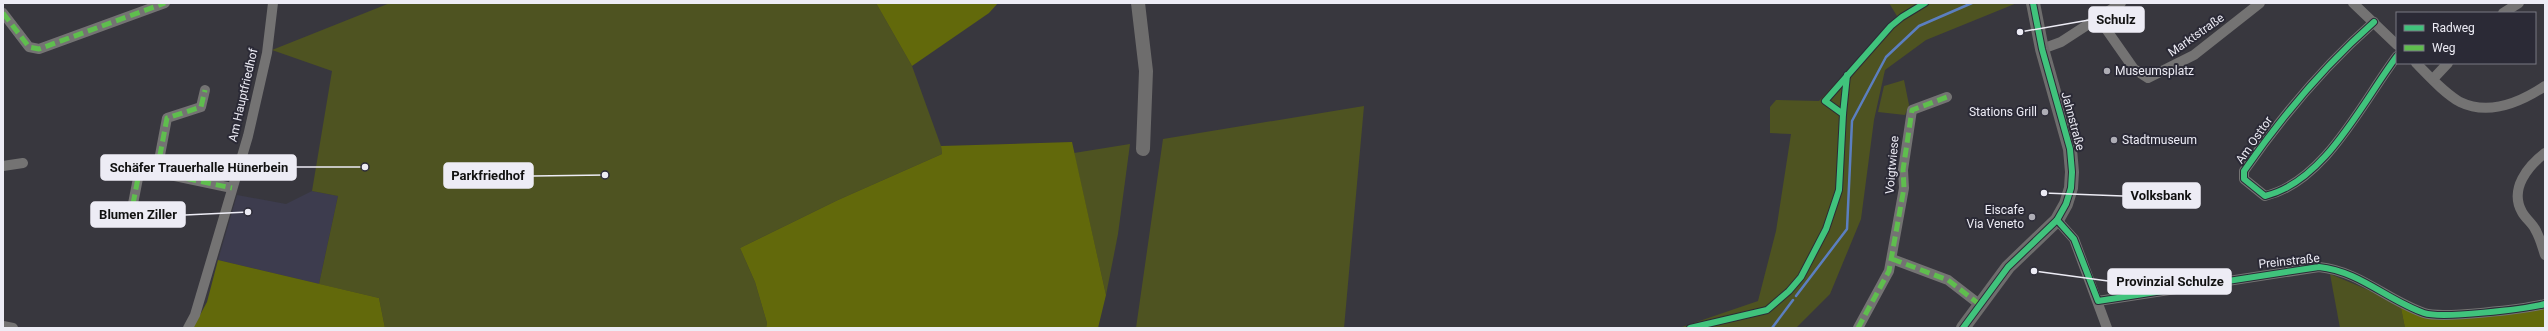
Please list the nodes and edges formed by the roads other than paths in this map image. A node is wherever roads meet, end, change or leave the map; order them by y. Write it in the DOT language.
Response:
graph roads {
  1 [pos="165,3"];
  2 [pos="273,3"];
  3 [pos="1138,3"];
  4 [pos="2033,3"];
  5 [pos="2122,3"];
  6 [pos="2260,3"];
  7 [pos="2353,3"];
  8 [pos="2519,3"];
  9 [pos="2505,12"];
  10 [pos="3,13"];
  11 [pos="2099,19"];
  12 [pos="2374,22"];
  13 [pos="2396,44"];
  14 [pos="2042,49"];
  15 [pos="2396,57"];
  16 [pos="2417,64"];
  17 [pos="2447,64"];
  18 [pos="2432,79"];
  19 [pos="2545,86"];
  20 [pos="205,90"];
  21 [pos="1947,97"];
  22 [pos="1143,149"];
  23 [pos="2545,153"];
  24 [pos="23,163"];
  25 [pos="113,163"];
  26 [pos="3,166"];
  27 [pos="140,168"];
  28 [pos="157,172"];
  29 [pos="232,188"];
  30 [pos="130,219"];
  31 [pos="2057,220"];
  32 [pos="2545,255"];
  33 [pos="1892,259"];
  34 [pos="2098,301"];
  35 [pos="1979,304"];
  36 [pos="2545,304"];
  37 [pos="3,326"];
  38 [pos="13,328"];
  39 [pos="188,328"];
  40 [pos="1858,328"];
  41 [pos="1963,328"];
  42 [pos="2107,328"];
  1 -- 10 [label="street"];
  2 -- 29 [label="street, Am Hauptfriedhof"];
  3 -- 22 [label="main road"];
  4 -- 14 [label="main road, Jahnstraße"];
  5 -- 11 [label="street"];
  6 -- 11 [label="street, Marktstraße"];
  7 -- 12 [label="street"];
  8 -- 9 [label="street"];
  11 -- 14 [label="street"];
  12 -- 13 [label="street"];
  12 -- 15 [label="street, Am Osttor"];
  14 -- 31 [label="main road, Jahnstraße"];
  16 -- 18 [label="street"];
  17 -- 18 [label="street"];
  18 -- 19 [label="street"];
  20 -- 28 [label="street"];
  21 -- 33 [label="street, Voigtwiese"];
  23 -- 32 [label="street"];
  24 -- 26 [label="street"];
  25 -- 27 [label="street"];
  27 -- 28 [label="street"];
  27 -- 30 [label="street"];
  28 -- 29 [label="street"];
  29 -- 39 [label="street, Am Hauptfriedhof"];
  31 -- 34 [label="street"];
  31 -- 35 [label="main road, Jahnstraße"];
  33 -- 35 [label="street"];
  33 -- 40 [label="street, Voigtwiese"];
  34 -- 36 [label="street, Preinstraße"];
  34 -- 42 [label="street"];
  35 -- 41 [label="main road, Jahnstraße"];
  37 -- 38 [label="street"];
}
